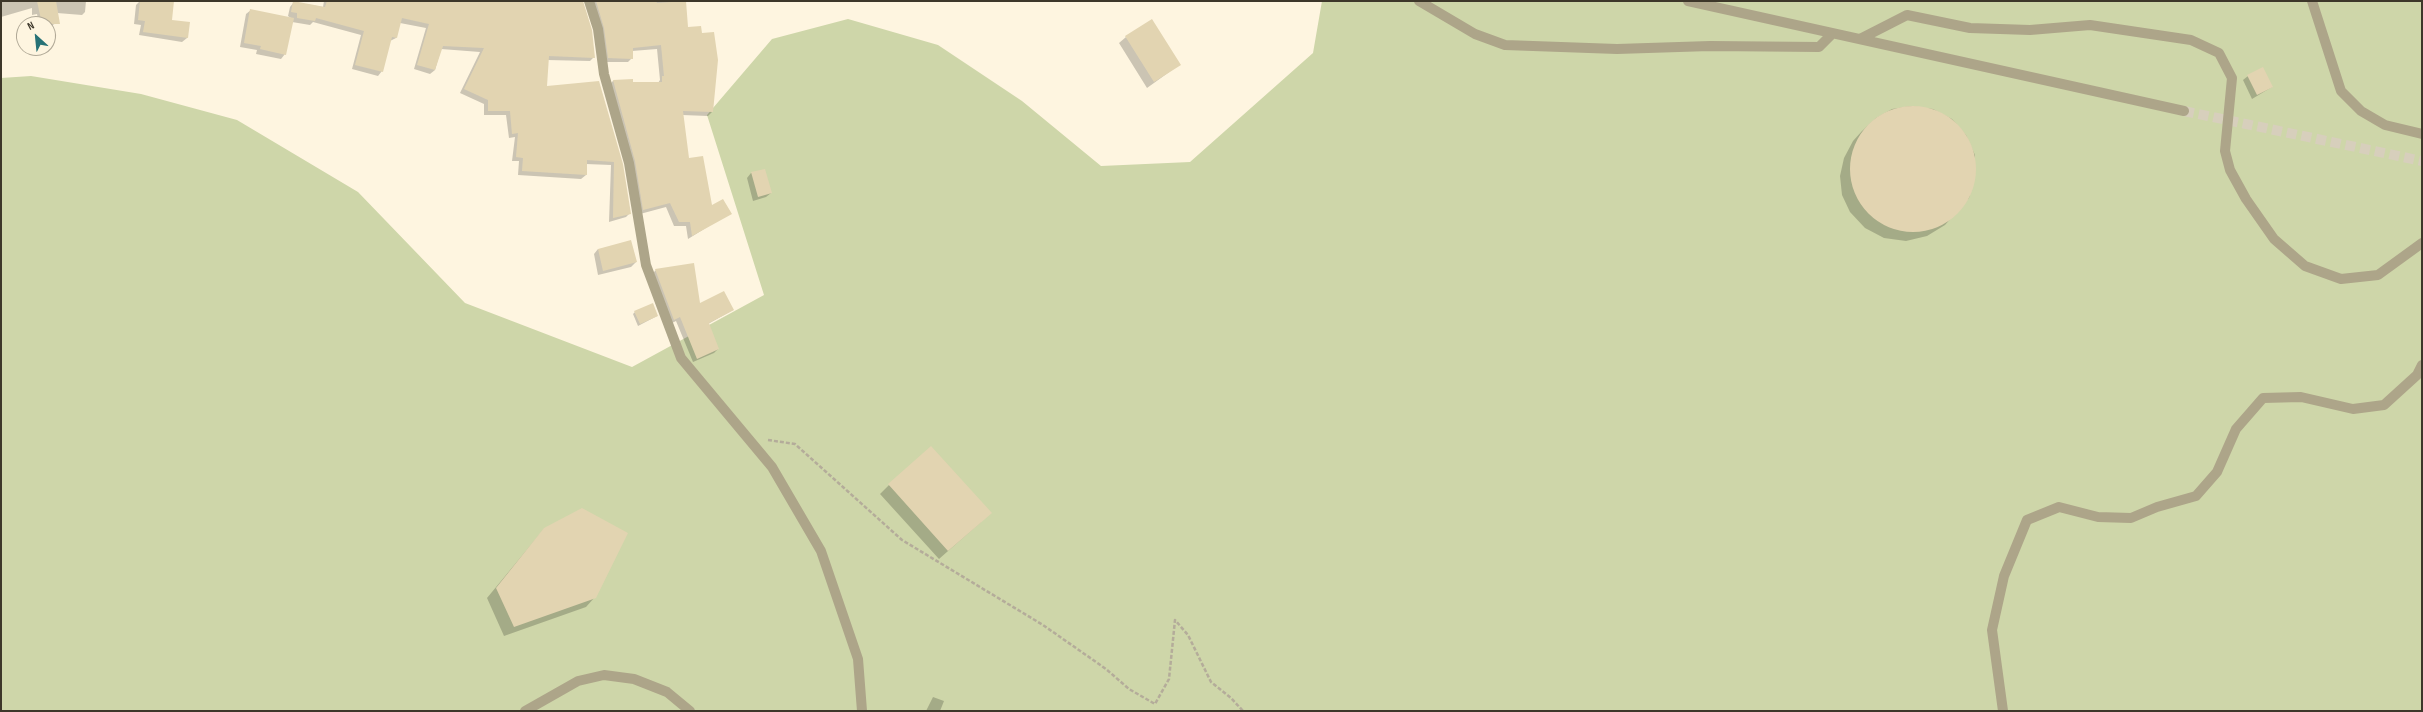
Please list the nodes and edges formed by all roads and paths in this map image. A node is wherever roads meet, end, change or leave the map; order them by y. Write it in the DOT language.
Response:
graph roads {
  1 [pos="589,1"];
  2 [pos="1419,1"];
  3 [pos="1688,1"];
  4 [pos="2312,1"];
  5 [pos="1832,34"];
  6 [pos="1860,38"];
  7 [pos="2184,111"];
  8 [pos="2422,134"];
  9 [pos="2422,243"];
  10 [pos="2422,365"];
  11 [pos="755,447"];
  12 [pos="525,711"];
  13 [pos="690,711"];
  14 [pos="862,711"];
  15 [pos="1243,711"];
  16 [pos="2003,711"];
  1 -- 11 [label="street"];
  2 -- 5 [label="street"];
  3 -- 5 [label="street"];
  4 -- 8 [label="street"];
  5 -- 6 [label="street"];
  6 -- 7 [label="street"];
  6 -- 9 [label="street"];
  10 -- 16 [label="street"];
  11 -- 14 [label="street"];
  11 -- 15 [label="path"];
  12 -- 13 [label="street"];
}
